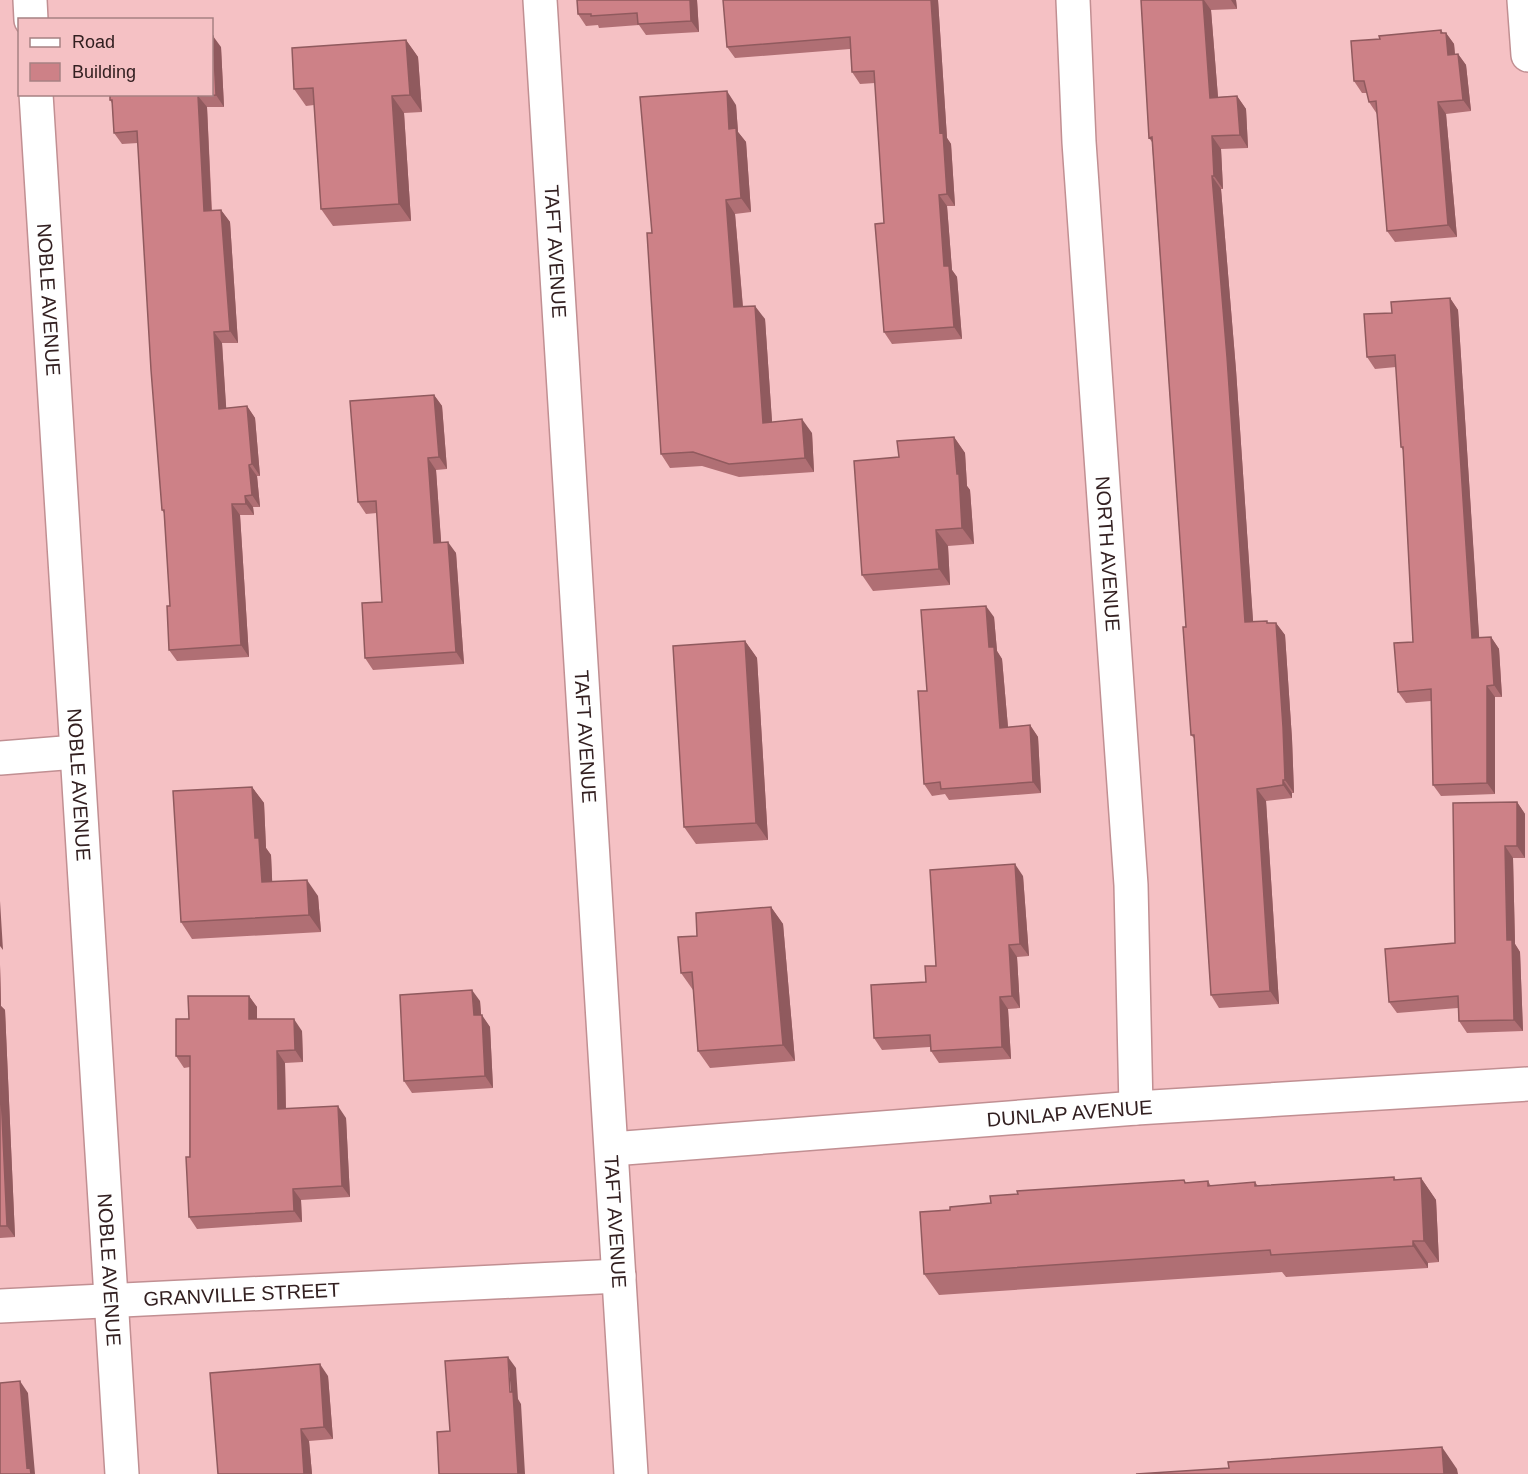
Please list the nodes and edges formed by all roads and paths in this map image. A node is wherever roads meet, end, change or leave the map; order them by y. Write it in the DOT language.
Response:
graph roads {
  1 [pos="30,0"];
  2 [pos="540,0"];
  3 [pos="1073,0"];
  4 [pos="1524,0"];
  5 [pos="31,18"];
  6 [pos="1528,55"];
  7 [pos="36,96"];
  8 [pos="76,752"];
  9 [pos="0,758"];
  10 [pos="1528,1083"];
  11 [pos="1136,1108"];
  12 [pos="612,1149"];
  13 [pos="620,1276"];
  14 [pos="110,1300"];
  15 [pos="0,1306"];
  16 [pos="122,1474"];
  17 [pos="632,1474"];
  1 -- 5 [label="street"];
  2 -- 12 [label="street, TAFT AVENUE"];
  3 -- 11 [label="street, NORTH AVENUE"];
  4 -- 6 [label="street"];
  7 -- 8 [label="street, NOBLE AVENUE"];
  8 -- 9 [label="street"];
  8 -- 14 [label="street, NOBLE AVENUE"];
  10 -- 11 [label="street, DUNLAP AVENUE"];
  11 -- 12 [label="street, DUNLAP AVENUE"];
  12 -- 13 [label="street, TAFT AVENUE"];
  13 -- 14 [label="street, GRANVILLE STREET"];
  13 -- 17 [label="street, TAFT AVENUE"];
  14 -- 15 [label="street, GRANVILLE STREET"];
  14 -- 16 [label="street, NOBLE AVENUE"];
}
